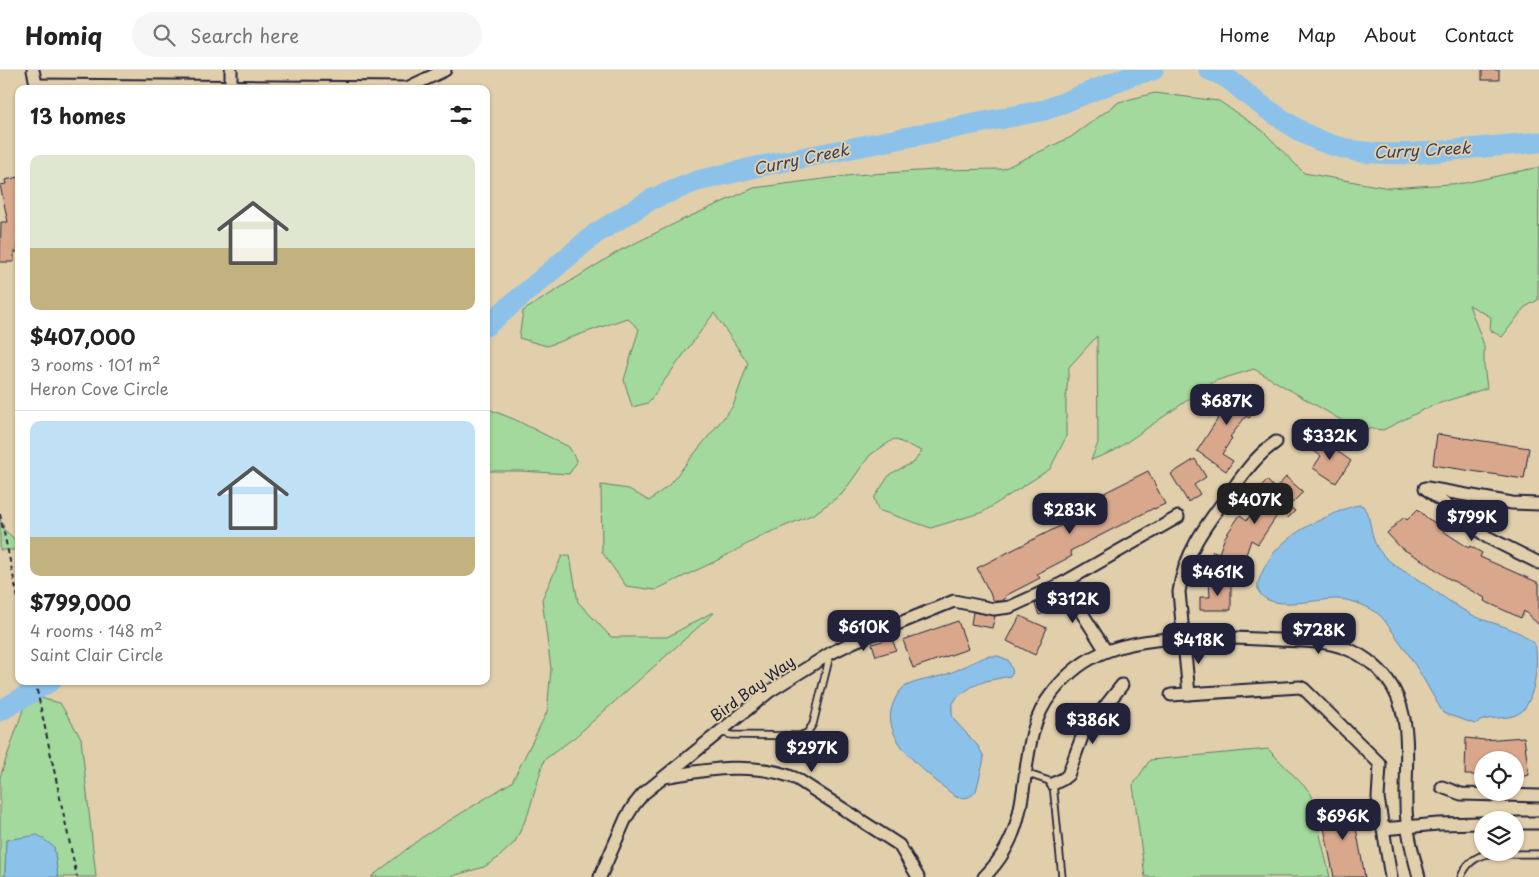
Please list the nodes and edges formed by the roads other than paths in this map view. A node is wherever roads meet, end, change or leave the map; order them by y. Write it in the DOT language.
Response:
graph roads {
  1 [pos="33,70"];
  2 [pos="230,70"];
  3 [pos="445,70"];
  4 [pos="36,85"];
  5 [pos="231,85"];
  6 [pos="413,85"];
  7 [pos="1276,442"];
  8 [pos="1539,504"];
  9 [pos="1178,517"];
  10 [pos="1539,563"];
  11 [pos="1063,583"];
  12 [pos="1183,639"];
  13 [pos="1106,651"];
  14 [pos="830,653"];
  15 [pos="1122,685"];
  16 [pos="1171,694"];
  17 [pos="1189,694"];
  18 [pos="720,732"];
  19 [pos="1025,773"];
  20 [pos="664,777"];
  21 [pos="1053,784"];
  22 [pos="1442,787"];
  23 [pos="1539,796"];
  24 [pos="1524,823"];
  25 [pos="1539,823"];
  26 [pos="1474,824"];
  27 [pos="1408,826"];
  28 [pos="1383,829"];
  29 [pos="1539,854"];
  30 [pos="600,877"];
  31 [pos="918,877"];
  32 [pos="984,877"];
  33 [pos="1062,877"];
  34 [pos="1391,877"];
  35 [pos="1419,877"];
  36 [pos="1461,877"];
  1 -- 4 [label="street"];
  2 -- 5 [label="street"];
  3 -- 6 [label="street"];
  7 -- 12 [label="street"];
  8 -- 10 [label="street"];
  9 -- 11 [label="street, Bird Bay Way"];
  11 -- 13 [label="street"];
  11 -- 14 [label="street, Bird Bay Way"];
  12 -- 13 [label="street"];
  12 -- 17 [label="street"];
  12 -- 27 [label="street"];
  13 -- 19 [label="street"];
  14 -- 18 [label="street, Bird Bay Way"];
  14 -- 18 [label="lane"];
  15 -- 21 [label="street"];
  16 -- 17 [label="street"];
  17 -- 28 [label="street"];
  18 -- 20 [label="street, Bird Bay Way"];
  19 -- 21 [label="lane"];
  19 -- 32 [label="street"];
  20 -- 30 [label="street, Bird Bay Way"];
  20 -- 31 [label="street, Bird Bay Way"];
  21 -- 33 [label="lane"];
  22 -- 23 [label="street"];
  24 -- 25 [label="street"];
  26 -- 27 [label="street"];
  27 -- 28 [label="street"];
  27 -- 35 [label="street"];
  28 -- 34 [label="street"];
  29 -- 36 [label="lane"];
}
